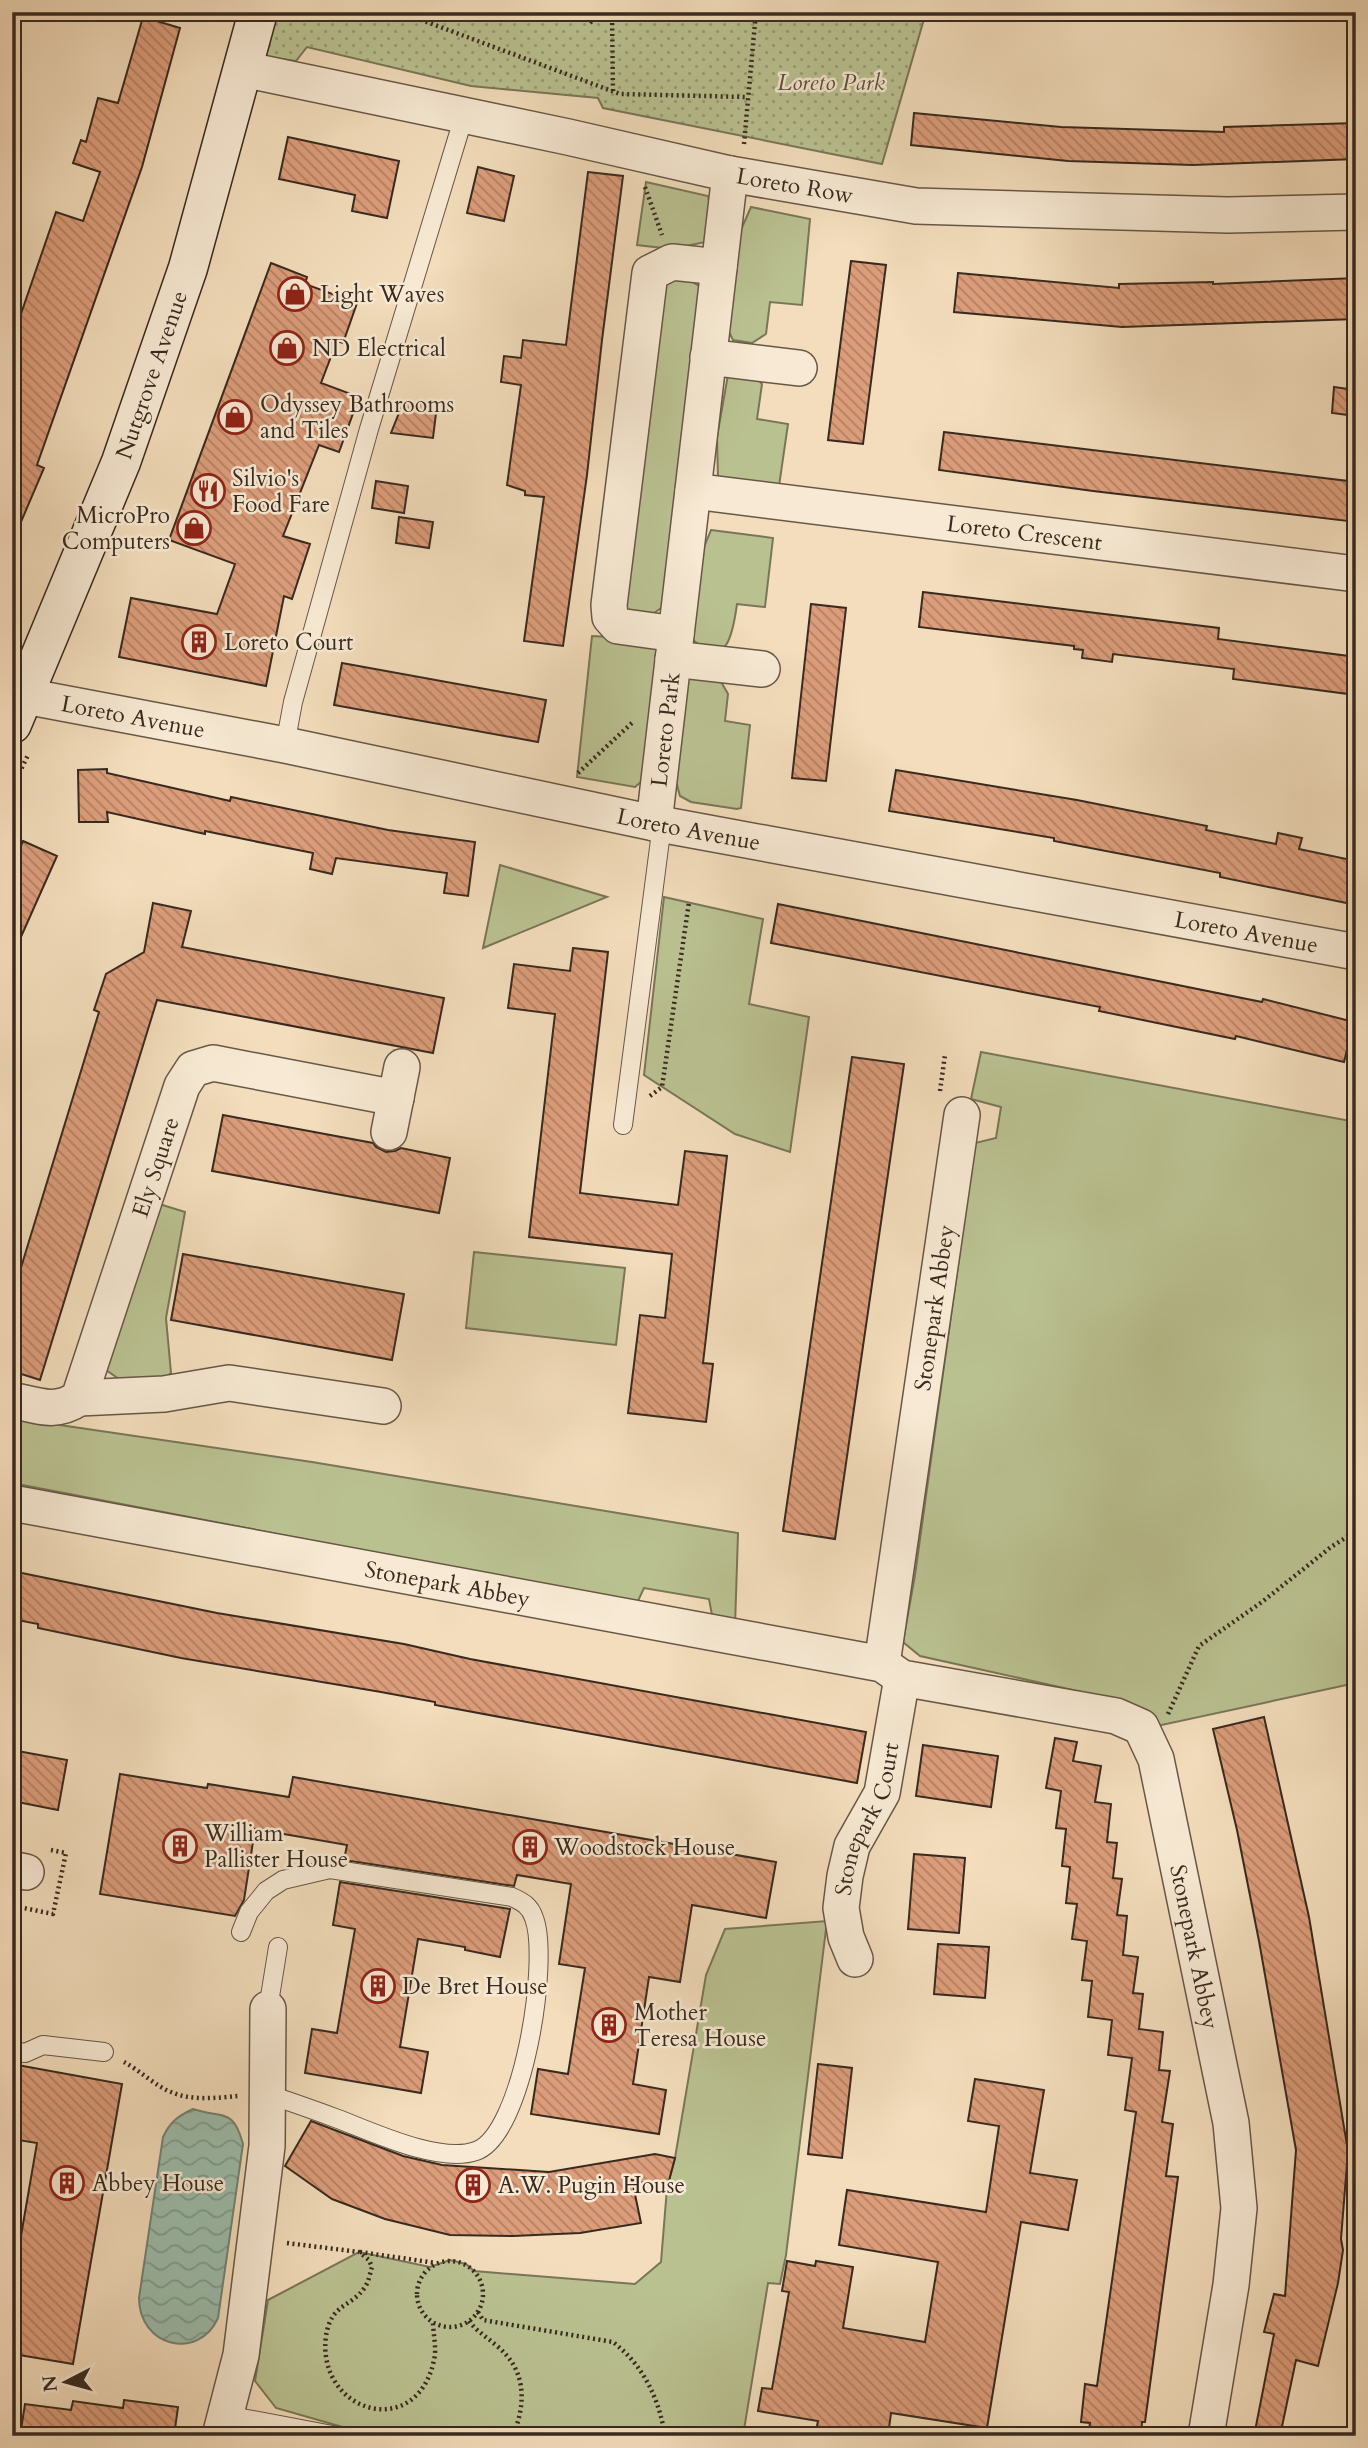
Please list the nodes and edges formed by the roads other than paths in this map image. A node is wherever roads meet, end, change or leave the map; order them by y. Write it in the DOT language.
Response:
graph roads {
  1 [pos="258,12"];
  2 [pos="243,69"];
  3 [pos="464,116"];
  4 [pos="730,174"];
  5 [pos="1356,212"];
  6 [pos="719,267"];
  7 [pos="708,357"];
  8 [pos="799,368"];
  9 [pos="693,491"];
  10 [pos="1356,574"];
  11 [pos="673,660"];
  12 [pos="762,669"];
  13 [pos="23,722"];
  14 [pos="285,745"];
  15 [pos="654,823"];
  16 [pos="1356,952"];
  17 [pos="962,1115"];
  18 [pos="624,1119"];
  19 [pos="389,1132"];
  20 [pos="79,1398"];
  21 [pos="12,1400"];
  22 [pos="383,1406"];
  23 [pos="12,1503"];
  24 [pos="892,1671"];
  25 [pos="241,1932"];
  26 [pos="278,1947"];
  27 [pos="855,1959"];
  28 [pos="268,2009"];
  29 [pos="12,2051"];
  30 [pos="104,2052"];
  31 [pos="267,2094"];
  32 [pos="223,2425"];
  33 [pos="338,2436"];
  34 [pos="1206,2436"];
  1 -- 2 [label="main road, Nutgrove Avenue"];
  2 -- 3 [label="street, Loreto Row"];
  2 -- 13 [label="main road, Nutgrove Avenue"];
  3 -- 4 [label="street, Loreto Row"];
  3 -- 14 [label="lane"];
  4 -- 5 [label="street, Loreto Row"];
  4 -- 6 [label="street, Loreto Park"];
  6 -- 7 [label="street, Loreto Park"];
  6 -- 11 [label="street"];
  7 -- 8 [label="street"];
  7 -- 9 [label="street, Loreto Park"];
  9 -- 10 [label="street, Loreto Crescent"];
  9 -- 11 [label="street, Loreto Park"];
  11 -- 12 [label="street"];
  11 -- 15 [label="street, Loreto Park"];
  13 -- 14 [label="street, Loreto Avenue"];
  14 -- 15 [label="street, Loreto Avenue"];
  15 -- 16 [label="street, Loreto Avenue"];
  15 -- 18 [label="lane"];
  17 -- 24 [label="street, Stonepark Abbey"];
  19 -- 20 [label="street, Ely Square"];
  20 -- 21 [label="street"];
  20 -- 22 [label="street"];
  23 -- 24 [label="street, Stonepark Abbey"];
  24 -- 27 [label="street, Stonepark Court"];
  24 -- 34 [label="street, Stonepark Abbey"];
  25 -- 31 [label="lane"];
  26 -- 28 [label="lane"];
  28 -- 31 [label="street"];
  29 -- 30 [label="lane"];
  31 -- 32 [label="street"];
  32 -- 33 [label="lane"];
}
